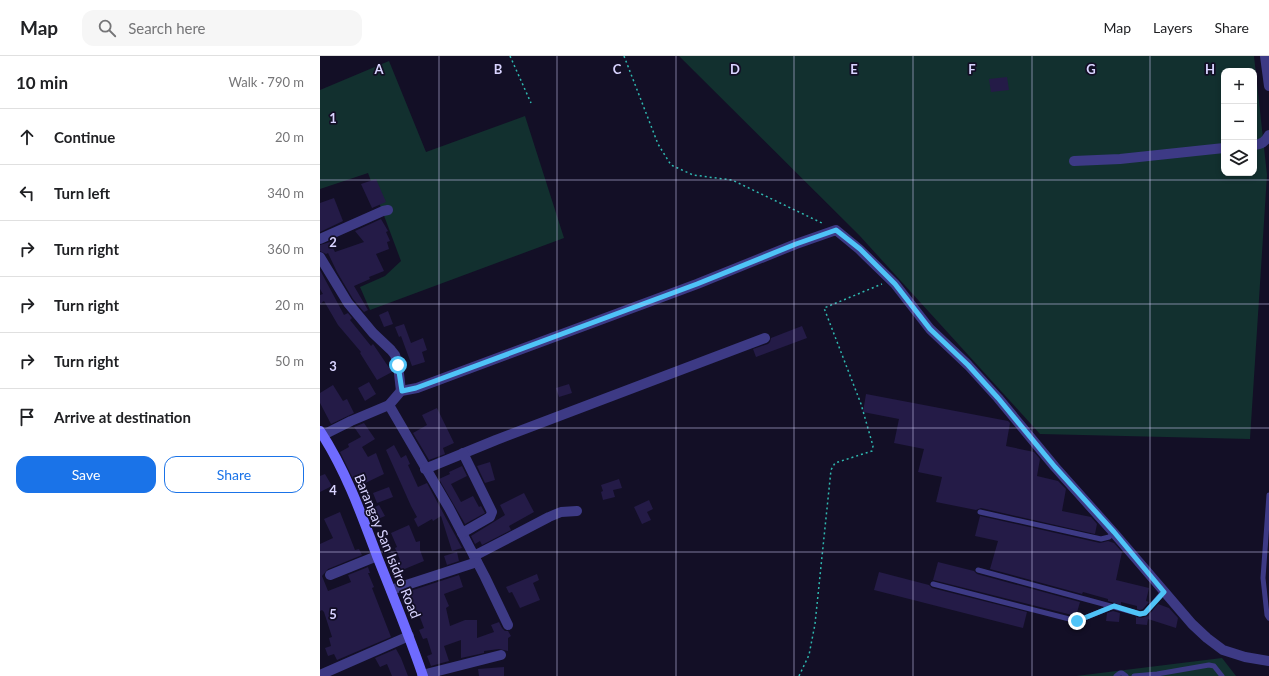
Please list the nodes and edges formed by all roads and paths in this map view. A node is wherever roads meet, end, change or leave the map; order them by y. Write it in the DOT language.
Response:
graph roads {
  1 [pos="510,56"];
  2 [pos="624,56"];
  3 [pos="1265,56"];
  4 [pos="1269,86"];
  5 [pos="531,103"];
  6 [pos="1269,135"];
  7 [pos="1257,144"];
  8 [pos="1221,148"];
  9 [pos="1074,161"];
  10 [pos="388,210"];
  11 [pos="836,230"];
  12 [pos="320,239"];
  13 [pos="320,257"];
  14 [pos="891,280"];
  15 [pos="765,338"];
  16 [pos="402,391"];
  17 [pos="389,405"];
  18 [pos="322,433"];
  19 [pos="463,454"];
  20 [pos="426,469"];
  21 [pos="1269,496"];
  22 [pos="577,511"];
  23 [pos="980,512"];
  24 [pos="1268,520"];
  25 [pos="462,532"];
  26 [pos="1114,532"];
  27 [pos="378,556"];
  28 [pos="476,559"];
  29 [pos="978,570"];
  30 [pos="330,575"];
  31 [pos="933,584"];
  32 [pos="391,590"];
  33 [pos="1164,592"];
  34 [pos="1114,606"];
  35 [pos="1269,618"];
  36 [pos="508,625"];
  37 [pos="409,636"];
  38 [pos="501,655"];
  39 [pos="1269,661"];
  40 [pos="320,675"];
  41 [pos="1157,675"];
  42 [pos="422,676"];
  43 [pos="799,676"];
  44 [pos="1116,676"];
  45 [pos="1126,676"];
  46 [pos="1134,676"];
  47 [pos="1222,676"];
  1 -- 5 [label="path"];
  2 -- 11 [label="path"];
  3 -- 4 [label="street"];
  6 -- 7 [label="street"];
  8 -- 9 [label="street"];
  10 -- 12 [label="street"];
  11 -- 14 [label="street"];
  11 -- 16 [label="street"];
  13 -- 16 [label="street"];
  14 -- 26 [label="street"];
  14 -- 43 [label="path"];
  15 -- 19 [label="street"];
  16 -- 17 [label="street"];
  17 -- 18 [label="street"];
  17 -- 20 [label="street"];
  18 -- 27 [label="street, Barangay San Isidro Road"];
  19 -- 20 [label="street"];
  19 -- 25 [label="street"];
  20 -- 25 [label="street"];
  21 -- 24 [label="lane"];
  22 -- 28 [label="street"];
  23 -- 26 [label="lane"];
  24 -- 35 [label="lane"];
  25 -- 28 [label="street"];
  26 -- 33 [label="street"];
  27 -- 30 [label="street"];
  27 -- 32 [label="street, Barangay San Isidro Road"];
  28 -- 32 [label="street"];
  28 -- 36 [label="street"];
  29 -- 34 [label="lane"];
  31 -- 34 [label="lane"];
  32 -- 37 [label="street, Barangay San Isidro Road"];
  33 -- 34 [label="lane"];
  33 -- 39 [label="street"];
  37 -- 40 [label="street"];
  37 -- 42 [label="street, Barangay San Isidro Road"];
  38 -- 42 [label="street"];
  41 -- 46 [label="lane"];
  41 -- 47 [label="lane"];
  44 -- 45 [label="lane"];
}
